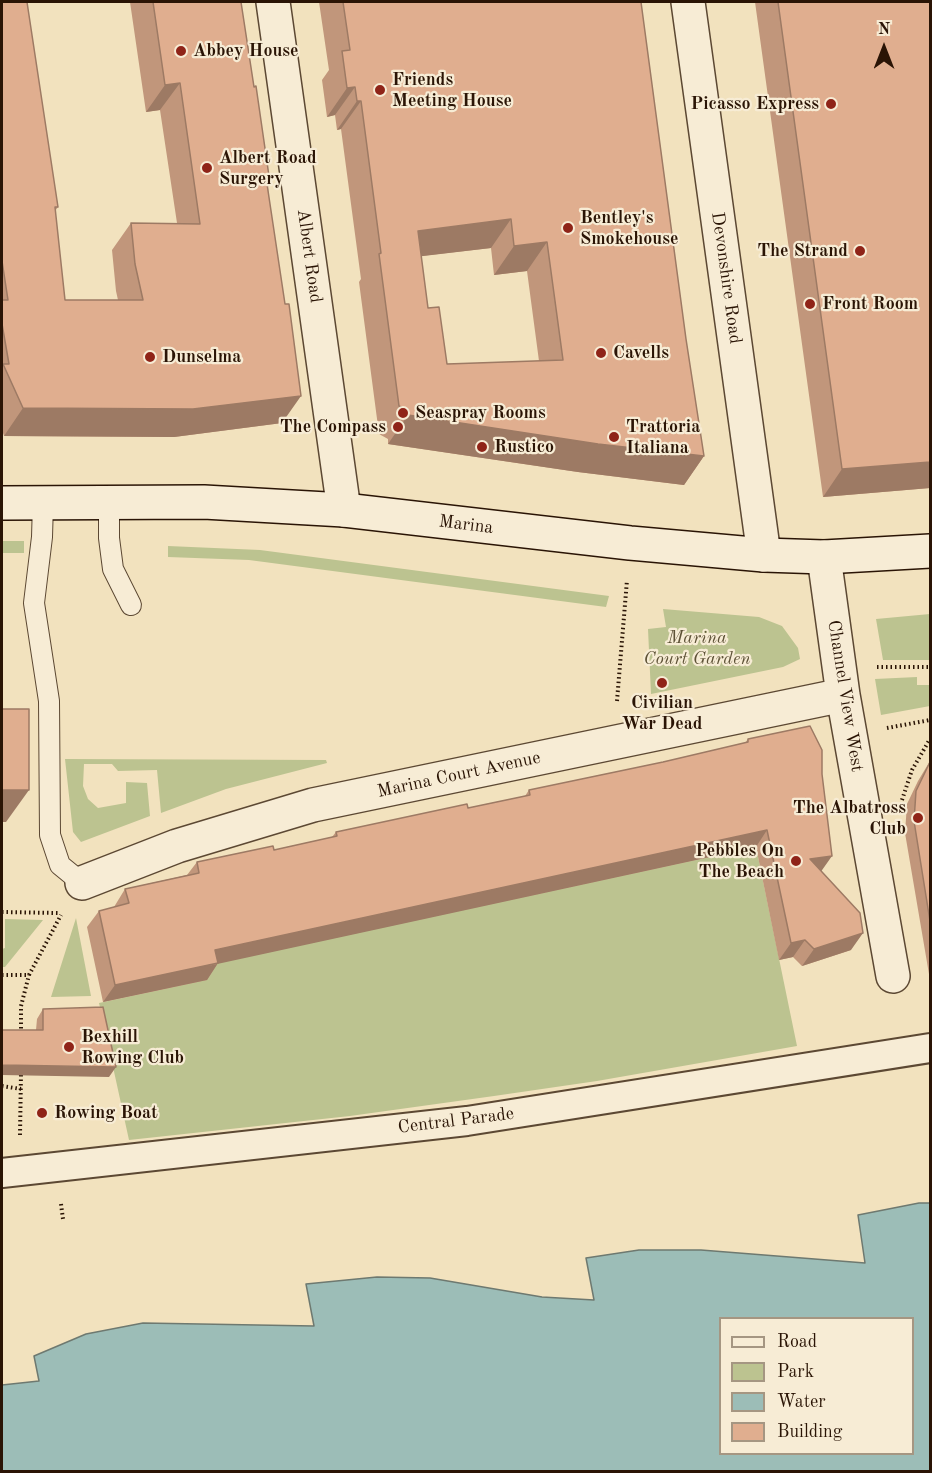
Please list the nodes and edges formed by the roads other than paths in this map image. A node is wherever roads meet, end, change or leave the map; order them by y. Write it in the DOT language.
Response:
graph roads {
  1 [pos="273,2"];
  2 [pos="688,2"];
  3 [pos="2,503"];
  4 [pos="43,503"];
  5 [pos="109,503"];
  6 [pos="344,510"];
  7 [pos="930,551"];
  8 [pos="764,555"];
  9 [pos="824,557"];
  10 [pos="131,606"];
  11 [pos="843,694"];
  12 [pos="82,883"];
  13 [pos="893,976"];
  14 [pos="919,1050"];
  15 [pos="11,1172"];
  1 -- 6 [label="street, Albert Road"];
  2 -- 8 [label="street, Devonshire Road"];
  3 -- 4 [label="street, Marina"];
  4 -- 5 [label="street, Marina"];
  4 -- 12 [label="lane"];
  5 -- 6 [label="street, Marina"];
  5 -- 10 [label="lane"];
  6 -- 8 [label="street, Marina"];
  7 -- 9 [label="street, Marina"];
  8 -- 9 [label="street, Marina"];
  9 -- 11 [label="street, Channel View West"];
  11 -- 12 [label="street, Marina Court Avenue"];
  11 -- 13 [label="street, Channel View West"];
  14 -- 15 [label="street, Central Parade"];
}
